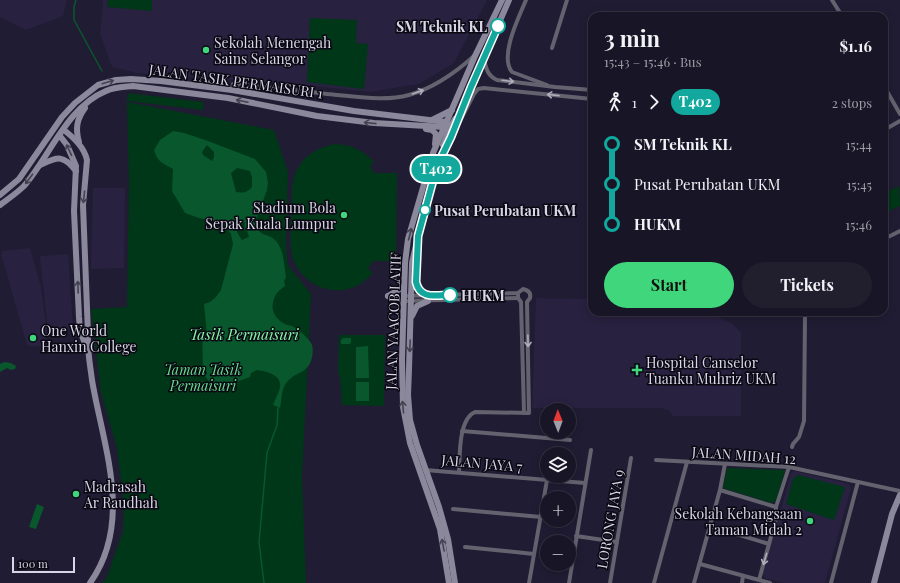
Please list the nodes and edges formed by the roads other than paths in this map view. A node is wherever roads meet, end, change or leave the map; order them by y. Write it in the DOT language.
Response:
graph roads {
  1 [pos="502,0"];
  2 [pos="509,0"];
  3 [pos="526,0"];
  4 [pos="567,0"];
  5 [pos="832,0"];
  6 [pos="840,12"];
  7 [pos="552,48"];
  8 [pos="475,56"];
  9 [pos="484,58"];
  10 [pos="169,82"];
  11 [pos="471,87"];
  12 [pos="555,87"];
  13 [pos="232,90"];
  14 [pos="588,90"];
  15 [pos="168,91"];
  16 [pos="888,93"];
  17 [pos="94,97"];
  18 [pos="588,99"];
  19 [pos="76,103"];
  20 [pos="452,110"];
  21 [pos="354,111"];
  22 [pos="900,114"];
  23 [pos="431,120"];
  24 [pos="354,121"];
  25 [pos="900,121"];
  26 [pos="446,125"];
  27 [pos="409,126"];
  28 [pos="888,128"];
  29 [pos="61,132"];
  30 [pos="451,137"];
  31 [pos="80,146"];
  32 [pos="433,153"];
  33 [pos="34,157"];
  34 [pos="40,165"];
  35 [pos="437,166"];
  36 [pos="77,172"];
  37 [pos="87,173"];
  38 [pos="0,195"];
  39 [pos="75,199"];
  40 [pos="0,206"];
  41 [pos="900,231"];
  42 [pos="418,236"];
  43 [pos="888,238"];
  44 [pos="403,287"];
  45 [pos="518,293"];
  46 [pos="403,298"];
  47 [pos="411,298"];
  48 [pos="428,298"];
  49 [pos="519,300"];
  50 [pos="527,302"];
  51 [pos="805,316"];
  52 [pos="410,323"];
  53 [pos="87,348"];
  54 [pos="524,413"];
  55 [pos="462,431"];
  56 [pos="570,440"];
  57 [pos="792,447"];
  58 [pos="591,450"];
  59 [pos="631,458"];
  60 [pos="656,460"];
  61 [pos="687,462"];
  62 [pos="725,464"];
  63 [pos="789,467"];
  64 [pos="425,470"];
  65 [pos="459,472"];
  66 [pos="540,479"];
  67 [pos="576,482"];
  68 [pos="858,482"];
  69 [pos="585,483"];
  70 [pos="720,490"];
  71 [pos="900,491"];
  72 [pos="900,495"];
  73 [pos="776,507"];
  74 [pos="453,510"];
  75 [pos="540,517"];
  76 [pos="540,522"];
  77 [pos="710,526"];
  78 [pos="576,536"];
  79 [pos="617,542"];
  80 [pos="769,544"];
  81 [pos="465,547"];
  82 [pos="534,554"];
  83 [pos="700,564"];
  84 [pos="571,571"];
  85 [pos="744,576"];
  86 [pos="759,580"];
  87 [pos="90,583"];
  88 [pos="449,583"];
  89 [pos="455,583"];
  90 [pos="529,583"];
  91 [pos="569,583"];
  92 [pos="610,583"];
  93 [pos="654,583"];
  94 [pos="694,583"];
  95 [pos="742,583"];
  96 [pos="770,583"];
  97 [pos="831,583"];
  98 [pos="874,583"];
  1 -- 8 [label="street, JALAN YAACOB LATIF"];
  2 -- 9 [label="street, JALAN YAACOB LATIF"];
  3 -- 12 [label="street"];
  4 -- 7 [label="street"];
  5 -- 6 [label="street"];
  13 -- 8 [label="street, one-way"];
  8 -- 20 [label="street, JALAN YAACOB LATIF"];
  9 -- 11 [label="street, JALAN YAACOB LATIF"];
  9 -- 12 [label="street, one-way"];
  10 -- 13 [label="street, JALAN TASIK PERMAISURI 1"];
  10 -- 15 [label="street"];
  19 -- 10 [label="street, JALAN TASIK PERMAISURI 1, one-way"];
  11 -- 26 [label="street"];
  11 -- 30 [label="street, JALAN YAACOB LATIF"];
  12 -- 14 [label="street"];
  13 -- 21 [label="street, JALAN TASIK PERMAISURI 1"];
  15 -- 17 [label="street, JALAN TASIK PERMAISURI 1"];
  24 -- 15 [label="street, JALAN TASIK PERMAISURI 1, one-way"];
  16 -- 22 [label="street"];
  17 -- 29 [label="street, JALAN TASIK PERMAISURI 1"];
  17 -- 31 [label="street"];
  18 -- 30 [label="street, one-way"];
  19 -- 29 [label="street"];
  19 -- 33 [label="street, JALAN TASIK PERMAISURI 1"];
  20 -- 23 [label="street"];
  20 -- 26 [label="street, JALAN YAACOB LATIF"];
  21 -- 23 [label="street, JALAN TASIK PERMAISURI 1"];
  21 -- 24 [label="street"];
  23 -- 26 [label="street, JALAN TASIK PERMAISURI 1"];
  27 -- 24 [label="street, JALAN TASIK PERMAISURI 1, one-way"];
  25 -- 28 [label="street"];
  26 -- 27 [label="street, JALAN TASIK PERMAISURI 1"];
  26 -- 32 [label="street, JALAN YAACOB LATIF"];
  26 -- 35 [label="street"];
  27 -- 32 [label="street"];
  29 -- 31 [label="street"];
  29 -- 33 [label="street"];
  29 -- 34 [label="street, JALAN TASIK PERMAISURI 1"];
  36 -- 29 [label="street, one-way"];
  30 -- 35 [label="street, JALAN YAACOB LATIF"];
  31 -- 37 [label="street"];
  44 -- 32 [label="street, JALAN YAACOB LATIF, one-way"];
  33 -- 38 [label="street, JALAN TASIK PERMAISURI 1"];
  34 -- 36 [label="street"];
  34 -- 40 [label="street, JALAN TASIK PERMAISURI 1, one-way"];
  35 -- 42 [label="street, JALAN YAACOB LATIF"];
  36 -- 39 [label="street"];
  37 -- 39 [label="street"];
  37 -- 53 [label="street, one-way"];
  53 -- 39 [label="street, one-way"];
  41 -- 43 [label="street"];
  42 -- 47 [label="street, JALAN YAACOB LATIF"];
  42 -- 48 [label="street"];
  44 -- 46 [label="street, JALAN YAACOB LATIF"];
  44 -- 46 [label="street"];
  45 -- 48 [label="street"];
  45 -- 49 [label="street"];
  45 -- 50 [label="street"];
  46 -- 47 [label="street"];
  88 -- 46 [label="street, JALAN YAACOB LATIF, one-way"];
  47 -- 48 [label="street"];
  47 -- 52 [label="street, JALAN YAACOB LATIF"];
  48 -- 49 [label="street"];
  48 -- 52 [label="street"];
  49 -- 50 [label="street"];
  49 -- 54 [label="street"];
  50 -- 54 [label="street, one-way"];
  51 -- 57 [label="street"];
  52 -- 64 [label="street, JALAN YAACOB LATIF, one-way"];
  53 -- 87 [label="street"];
  54 -- 55 [label="street"];
  55 -- 56 [label="street"];
  55 -- 65 [label="street"];
  58 -- 69 [label="street"];
  59 -- 79 [label="street, LORONG JAYA 9"];
  60 -- 61 [label="street, JALAN MIDAH 12"];
  61 -- 62 [label="street, JALAN MIDAH 12"];
  61 -- 93 [label="street"];
  62 -- 63 [label="street, JALAN MIDAH 12"];
  62 -- 70 [label="street"];
  63 -- 68 [label="street, JALAN MIDAH 12"];
  63 -- 73 [label="street"];
  64 -- 65 [label="street, JALAN JAYA 7"];
  64 -- 89 [label="street, JALAN YAACOB LATIF"];
  65 -- 66 [label="street, JALAN JAYA 7"];
  67 -- 69 [label="street, JALAN JAYA 7"];
  68 -- 71 [label="street, JALAN MIDAH 12"];
  68 -- 97 [label="street"];
  69 -- 78 [label="street"];
  70 -- 73 [label="street"];
  70 -- 77 [label="street"];
  72 -- 98 [label="street"];
  73 -- 80 [label="street"];
  74 -- 75 [label="street"];
  76 -- 82 [label="street"];
  77 -- 80 [label="street"];
  77 -- 83 [label="street"];
  78 -- 79 [label="street"];
  79 -- 92 [label="street, LORONG JAYA 9"];
  80 -- 86 [label="street, one-way"];
  81 -- 82 [label="street"];
  82 -- 90 [label="street"];
  83 -- 85 [label="street"];
  83 -- 94 [label="street"];
  84 -- 91 [label="street"];
  85 -- 86 [label="street"];
  85 -- 95 [label="street"];
  86 -- 96 [label="street"];
}
